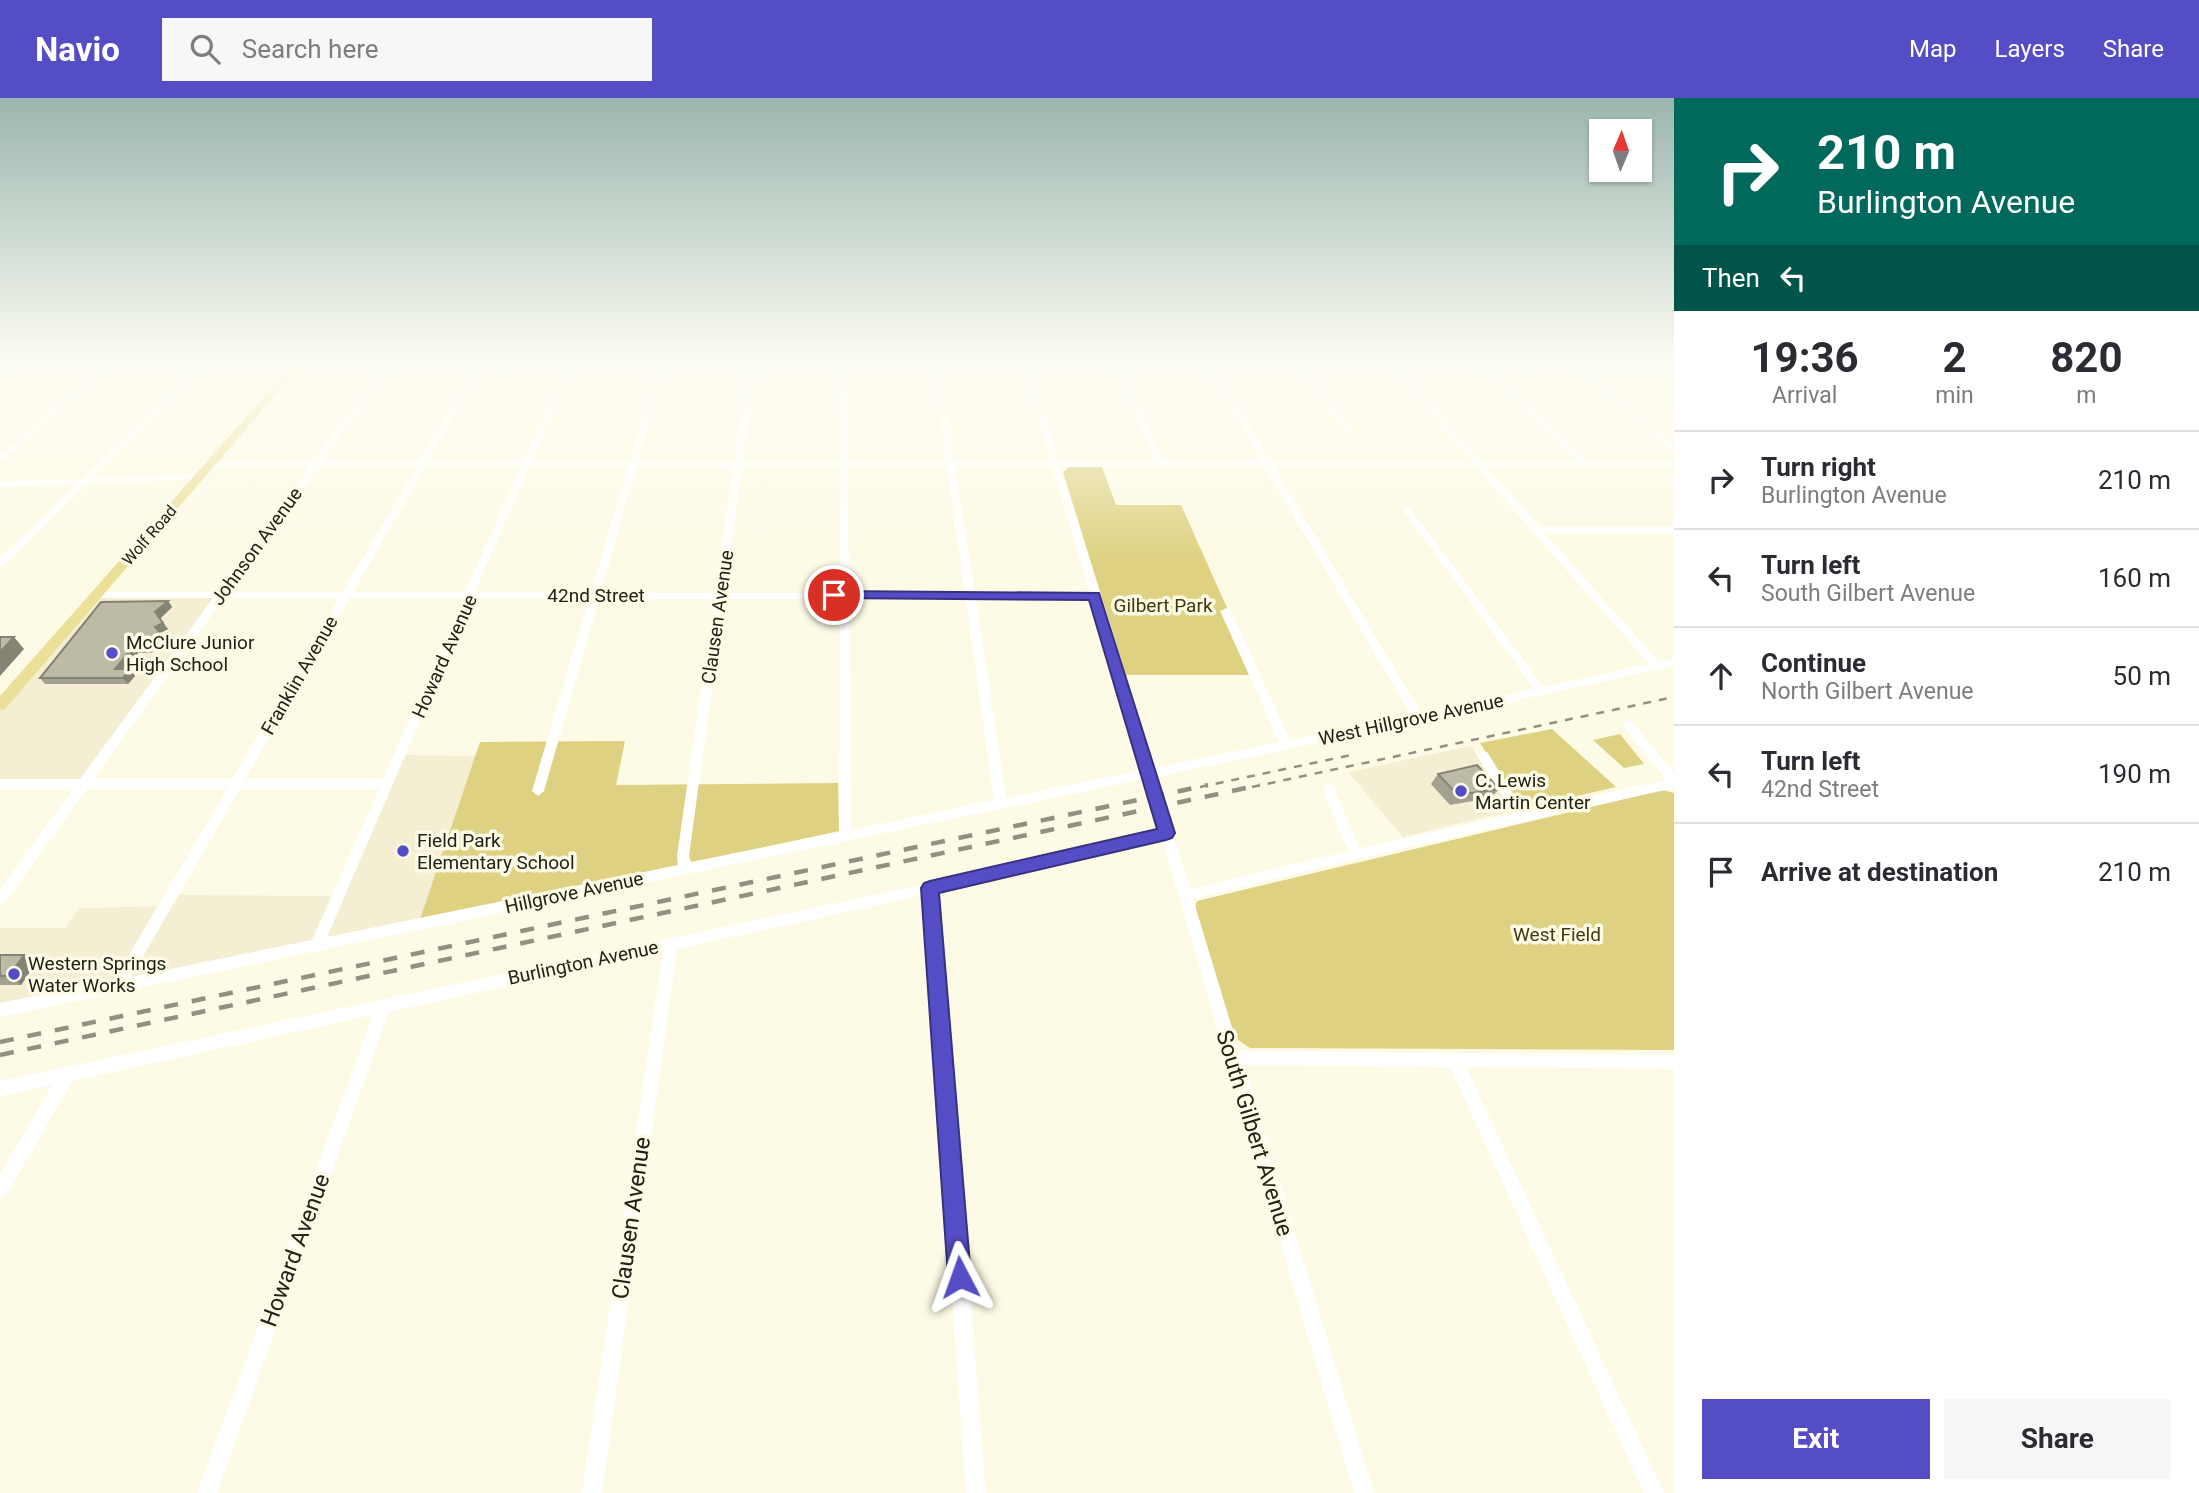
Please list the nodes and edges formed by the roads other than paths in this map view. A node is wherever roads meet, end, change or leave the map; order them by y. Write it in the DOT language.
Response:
graph roads {
  1 [pos="35,429"];
  2 [pos="138,429"];
  3 [pos="241,429"];
  4 [pos="341,429"];
  5 [pos="442,429"];
  6 [pos="542,429"];
  7 [pos="643,429"];
  8 [pos="743,429"];
  9 [pos="844,429"];
  10 [pos="945,429"];
  11 [pos="1045,429"];
  12 [pos="1145,429"];
  13 [pos="1247,429"];
  14 [pos="1448,429"];
  15 [pos="1549,429"];
  16 [pos="1649,429"];
  17 [pos="1674,450"];
  18 [pos="0,459"];
  19 [pos="211,464"];
  20 [pos="316,464"];
  21 [pos="738,464"];
  22 [pos="1479,464"];
  23 [pos="1585,464"];
  24 [pos="1674,464"];
  25 [pos="421,465"];
  26 [pos="527,465"];
  27 [pos="633,465"];
  28 [pos="844,465"];
  29 [pos="950,465"];
  30 [pos="1056,465"];
  31 [pos="1161,465"];
  32 [pos="1268,465"];
  33 [pos="199,477"];
  34 [pos="85,481"];
  35 [pos="0,484"];
  36 [pos="1408,510"];
  37 [pos="1537,530"];
  38 [pos="1674,530"];
  39 [pos="0,564"];
  40 [pos="97,595"];
  41 [pos="346,595"];
  42 [pos="596,595"];
  43 [pos="844,595"];
  44 [pos="219,596"];
  45 [pos="470,596"];
  46 [pos="720,596"];
  47 [pos="970,596"];
  48 [pos="1095,596"];
  49 [pos="1226,611"];
  50 [pos="1674,662"];
  51 [pos="1657,666"];
  52 [pos="1541,691"];
  53 [pos="1,702"];
  54 [pos="1418,718"];
  55 [pos="1628,724"];
  56 [pos="1286,745"];
  57 [pos="1483,755"];
  58 [pos="1147,772"];
  59 [pos="1674,782"];
  60 [pos="0,784"];
  61 [pos="83,784"];
  62 [pos="236,784"];
  63 [pos="388,784"];
  64 [pos="1328,788"];
  65 [pos="538,791"];
  66 [pos="1001,803"];
  67 [pos="1521,816"];
  68 [pos="1166,833"];
  69 [pos="845,836"];
  70 [pos="1356,854"];
  71 [pos="685,869"];
  72 [pos="930,888"];
  73 [pos="1184,896"];
  74 [pos="0,899"];
  75 [pos="671,943"];
  76 [pos="316,946"];
  77 [pos="118,986"];
  78 [pos="383,1006"];
  79 [pos="0,1010"];
  80 [pos="1233,1058"];
  81 [pos="1454,1059"];
  82 [pos="1674,1062"];
  83 [pos="67,1075"];
  84 [pos="0,1090"];
  85 [pos="0,1191"];
  86 [pos="207,1493"];
  87 [pos="592,1493"];
  88 [pos="976,1493"];
  89 [pos="1364,1493"];
  90 [pos="1654,1493"];
  1 -- 18 [label="street"];
  2 -- 34 [label="street"];
  3 -- 19 [label="main road, Wolf Road"];
  4 -- 20 [label="street, Johnson Avenue"];
  5 -- 25 [label="street, Franklin Avenue"];
  6 -- 26 [label="street, Howard Avenue"];
  7 -- 27 [label="street"];
  8 -- 21 [label="street, Clausen Avenue"];
  9 -- 28 [label="street"];
  10 -- 29 [label="street"];
  11 -- 30 [label="street, South Gilbert Avenue"];
  12 -- 31 [label="street"];
  13 -- 32 [label="street"];
  14 -- 22 [label="street"];
  15 -- 23 [label="street"];
  16 -- 17 [label="street"];
  19 -- 20 [label="street"];
  19 -- 33 [label="main road, Wolf Road"];
  20 -- 25 [label="street"];
  20 -- 44 [label="street, Johnson Avenue"];
  21 -- 27 [label="street"];
  21 -- 28 [label="street"];
  21 -- 46 [label="street, Clausen Avenue"];
  22 -- 23 [label="street"];
  22 -- 32 [label="street"];
  22 -- 37 [label="street"];
  23 -- 24 [label="street"];
  25 -- 26 [label="street"];
  25 -- 41 [label="street, Franklin Avenue"];
  26 -- 27 [label="street"];
  26 -- 45 [label="street, Howard Avenue"];
  27 -- 42 [label="street"];
  28 -- 29 [label="street"];
  28 -- 43 [label="street"];
  29 -- 30 [label="street"];
  29 -- 47 [label="street"];
  30 -- 31 [label="street"];
  30 -- 48 [label="street, South Gilbert Avenue"];
  31 -- 32 [label="street"];
  32 -- 54 [label="street"];
  33 -- 34 [label="street"];
  33 -- 40 [label="main road, Wolf Road"];
  34 -- 35 [label="street"];
  34 -- 39 [label="street"];
  36 -- 52 [label="street"];
  37 -- 38 [label="street"];
  37 -- 51 [label="street"];
  40 -- 44 [label="street, 42nd Street"];
  40 -- 53 [label="main road, Wolf Road"];
  41 -- 44 [label="street, 42nd Street"];
  41 -- 45 [label="street, 42nd Street"];
  41 -- 62 [label="street, Franklin Avenue"];
  42 -- 45 [label="street, 42nd Street"];
  42 -- 46 [label="street, 42nd Street"];
  42 -- 65 [label="street"];
  43 -- 46 [label="street, 42nd Street"];
  43 -- 47 [label="street, 42nd Street"];
  43 -- 69 [label="street"];
  44 -- 61 [label="street, Johnson Avenue"];
  45 -- 63 [label="street, Howard Avenue"];
  46 -- 71 [label="street, Clausen Avenue"];
  47 -- 48 [label="street, 42nd Street"];
  47 -- 66 [label="street"];
  48 -- 58 [label="street, South Gilbert Avenue"];
  49 -- 56 [label="street"];
  50 -- 51 [label="street, West Hillgrove Avenue"];
  51 -- 52 [label="street, West Hillgrove Avenue"];
  52 -- 54 [label="street, West Hillgrove Avenue"];
  54 -- 56 [label="street, West Hillgrove Avenue"];
  55 -- 59 [label="street"];
  56 -- 58 [label="street, West Hillgrove Avenue"];
  57 -- 67 [label="street"];
  58 -- 66 [label="street, Hillgrove Avenue"];
  58 -- 68 [label="street, South Gilbert Avenue"];
  59 -- 67 [label="street"];
  60 -- 61 [label="street"];
  61 -- 62 [label="street"];
  61 -- 74 [label="street, Johnson Avenue"];
  62 -- 63 [label="street"];
  62 -- 77 [label="street, Franklin Avenue"];
  63 -- 76 [label="street, Howard Avenue"];
  64 -- 70 [label="street"];
  66 -- 69 [label="street, Hillgrove Avenue"];
  67 -- 70 [label="street"];
  68 -- 72 [label="street, Burlington Avenue"];
  68 -- 73 [label="street, South Gilbert Avenue"];
  69 -- 71 [label="street, Hillgrove Avenue"];
  70 -- 73 [label="street"];
  71 -- 76 [label="street, Hillgrove Avenue"];
  72 -- 75 [label="street, Burlington Avenue"];
  72 -- 88 [label="street"];
  73 -- 80 [label="street, South Gilbert Avenue"];
  75 -- 78 [label="street, Burlington Avenue"];
  75 -- 87 [label="street, Clausen Avenue"];
  76 -- 77 [label="street, Hillgrove Avenue"];
  77 -- 79 [label="street, Hillgrove Avenue"];
  78 -- 83 [label="street, Burlington Avenue"];
  78 -- 86 [label="street, Howard Avenue"];
  80 -- 81 [label="street"];
  80 -- 89 [label="street, South Gilbert Avenue"];
  81 -- 82 [label="street"];
  81 -- 90 [label="street"];
  83 -- 84 [label="street, Burlington Avenue"];
  83 -- 85 [label="street"];
}
